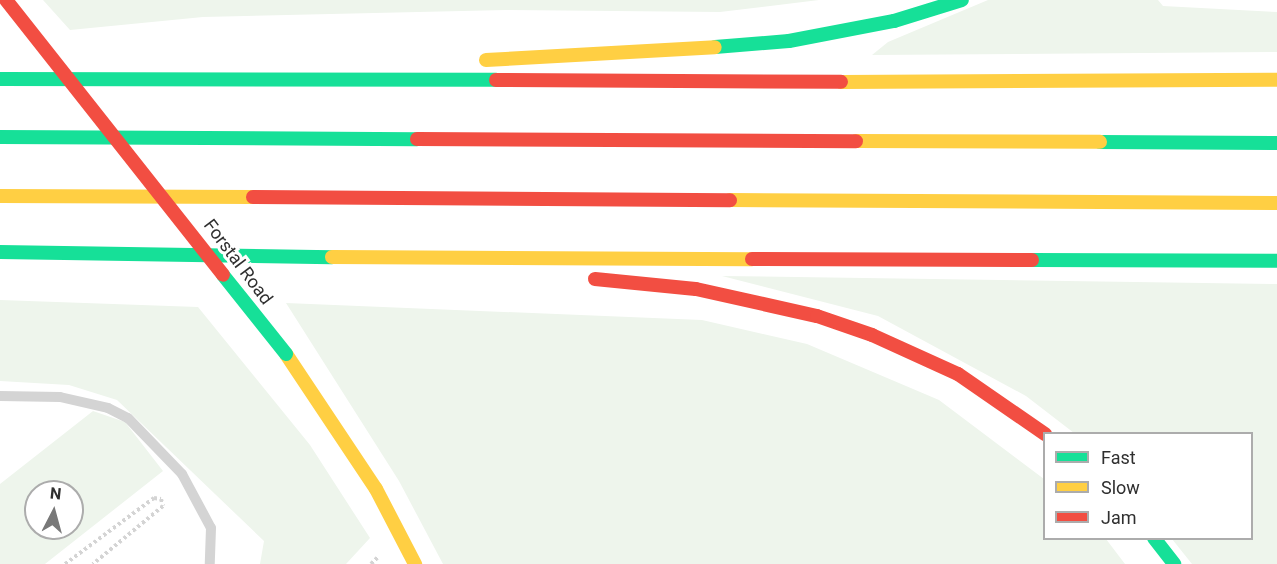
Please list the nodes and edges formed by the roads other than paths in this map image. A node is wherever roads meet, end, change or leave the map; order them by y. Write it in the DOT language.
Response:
graph roads {
  1 [pos="6,0"];
  2 [pos="962,0"];
  3 [pos="466,61"];
  4 [pos="421,65"];
  5 [pos="272,77"];
  6 [pos="0,79"];
  7 [pos="1277,80"];
  8 [pos="0,137"];
  9 [pos="1277,142"];
  10 [pos="0,196"];
  11 [pos="1277,202"];
  12 [pos="0,252"];
  13 [pos="232,257"];
  14 [pos="1277,261"];
  15 [pos="441,273"];
  16 [pos="582,279"];
  17 [pos="0,396"];
  18 [pos="1043,433"];
  19 [pos="1156,540"];
  20 [pos="210,564"];
  21 [pos="415,564"];
  22 [pos="1174,564"];
  1 -- 21 [label="main road, Forstal Road, bridge"];
  2 -- 3 [label="main road"];
  4 -- 5 [label="main road"];
  5 -- 6 [label="main road"];
  5 -- 7 [label="main road"];
  8 -- 9 [label="main road"];
  10 -- 11 [label="main road"];
  12 -- 13 [label="main road"];
  13 -- 14 [label="main road"];
  13 -- 15 [label="main road"];
  16 -- 18 [label="main road"];
  17 -- 20 [label="lane"];
  19 -- 22 [label="main road"];
}
